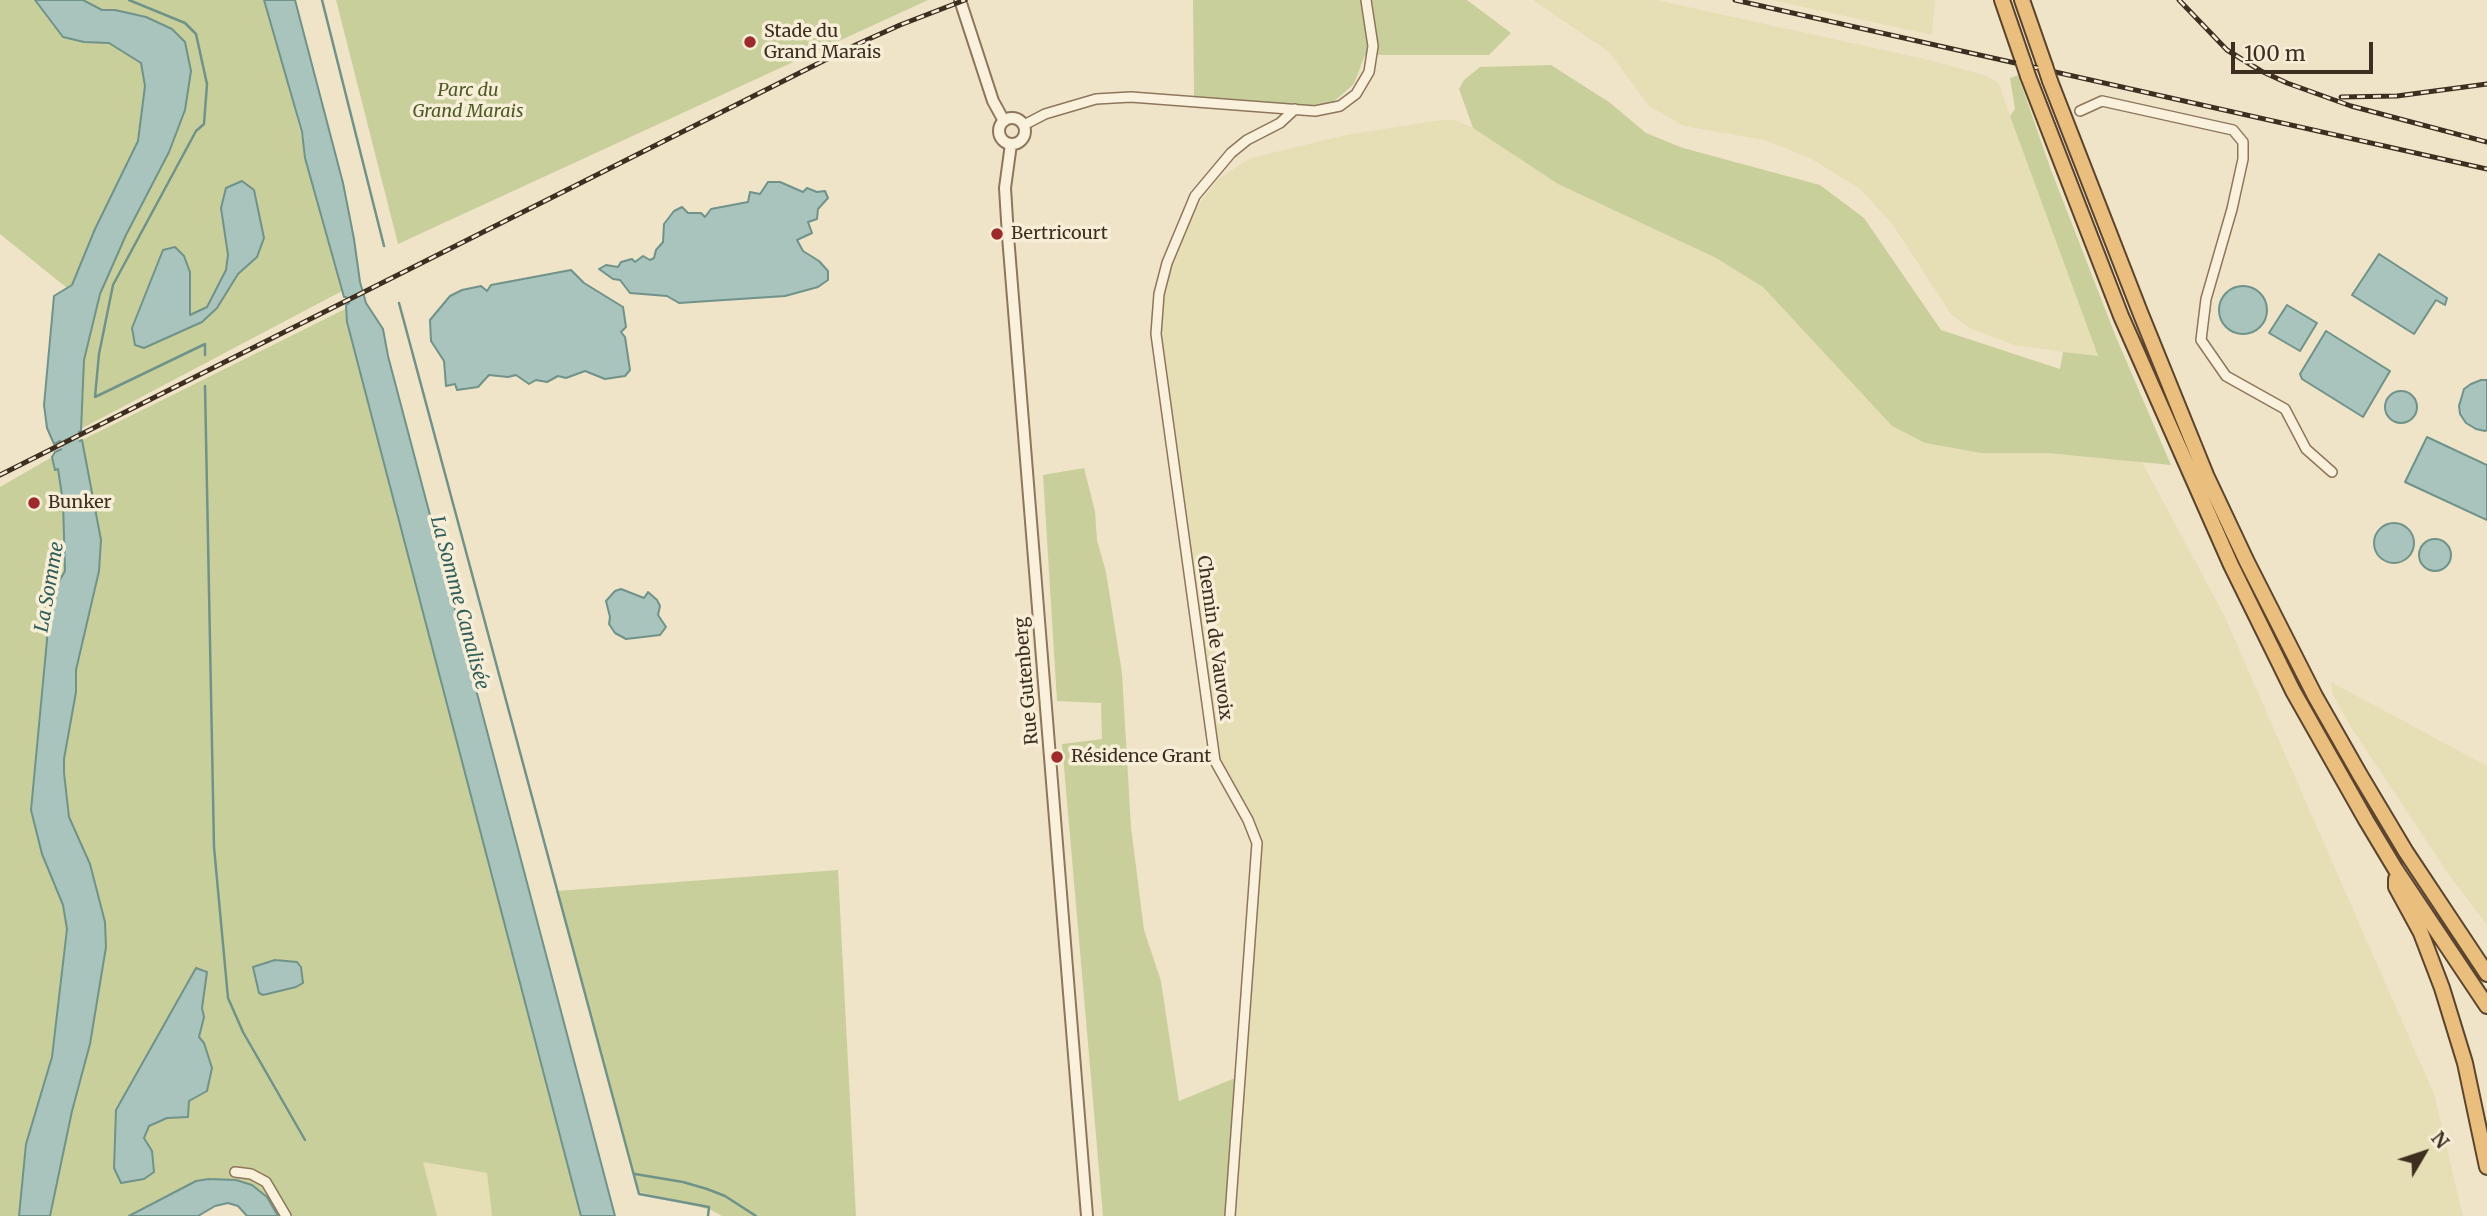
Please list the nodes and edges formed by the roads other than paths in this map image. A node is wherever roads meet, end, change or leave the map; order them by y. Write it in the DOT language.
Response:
graph roads {
  1 [pos="960,0"];
  2 [pos="1366,0"];
  3 [pos="2002,0"];
  4 [pos="2022,0"];
  5 [pos="1295,109"];
  6 [pos="2080,111"];
  7 [pos="1004,121"];
  8 [pos="1024,125"];
  9 [pos="1011,144"];
  10 [pos="2332,472"];
  11 [pos="2396,870"];
  12 [pos="2487,974"];
  13 [pos="2487,1006"];
  14 [pos="2487,1167"];
  15 [pos="235,1172"];
  16 [pos="285,1216"];
  17 [pos="1087,1216"];
  18 [pos="1230,1216"];
  1 -- 7 [label="street"];
  2 -- 5 [label="street"];
  3 -- 11 [label="highway, bridge"];
  4 -- 12 [label="highway, bridge"];
  5 -- 8 [label="street"];
  5 -- 18 [label="street, Chemin de Vauvoix"];
  6 -- 10 [label="street"];
  7 -- 8 [label="street"];
  7 -- 9 [label="street"];
  8 -- 9 [label="street"];
  9 -- 17 [label="street, Rue Gutenberg"];
  11 -- 13 [label="highway"];
  11 -- 14 [label="highway"];
  15 -- 16 [label="street"];
}
